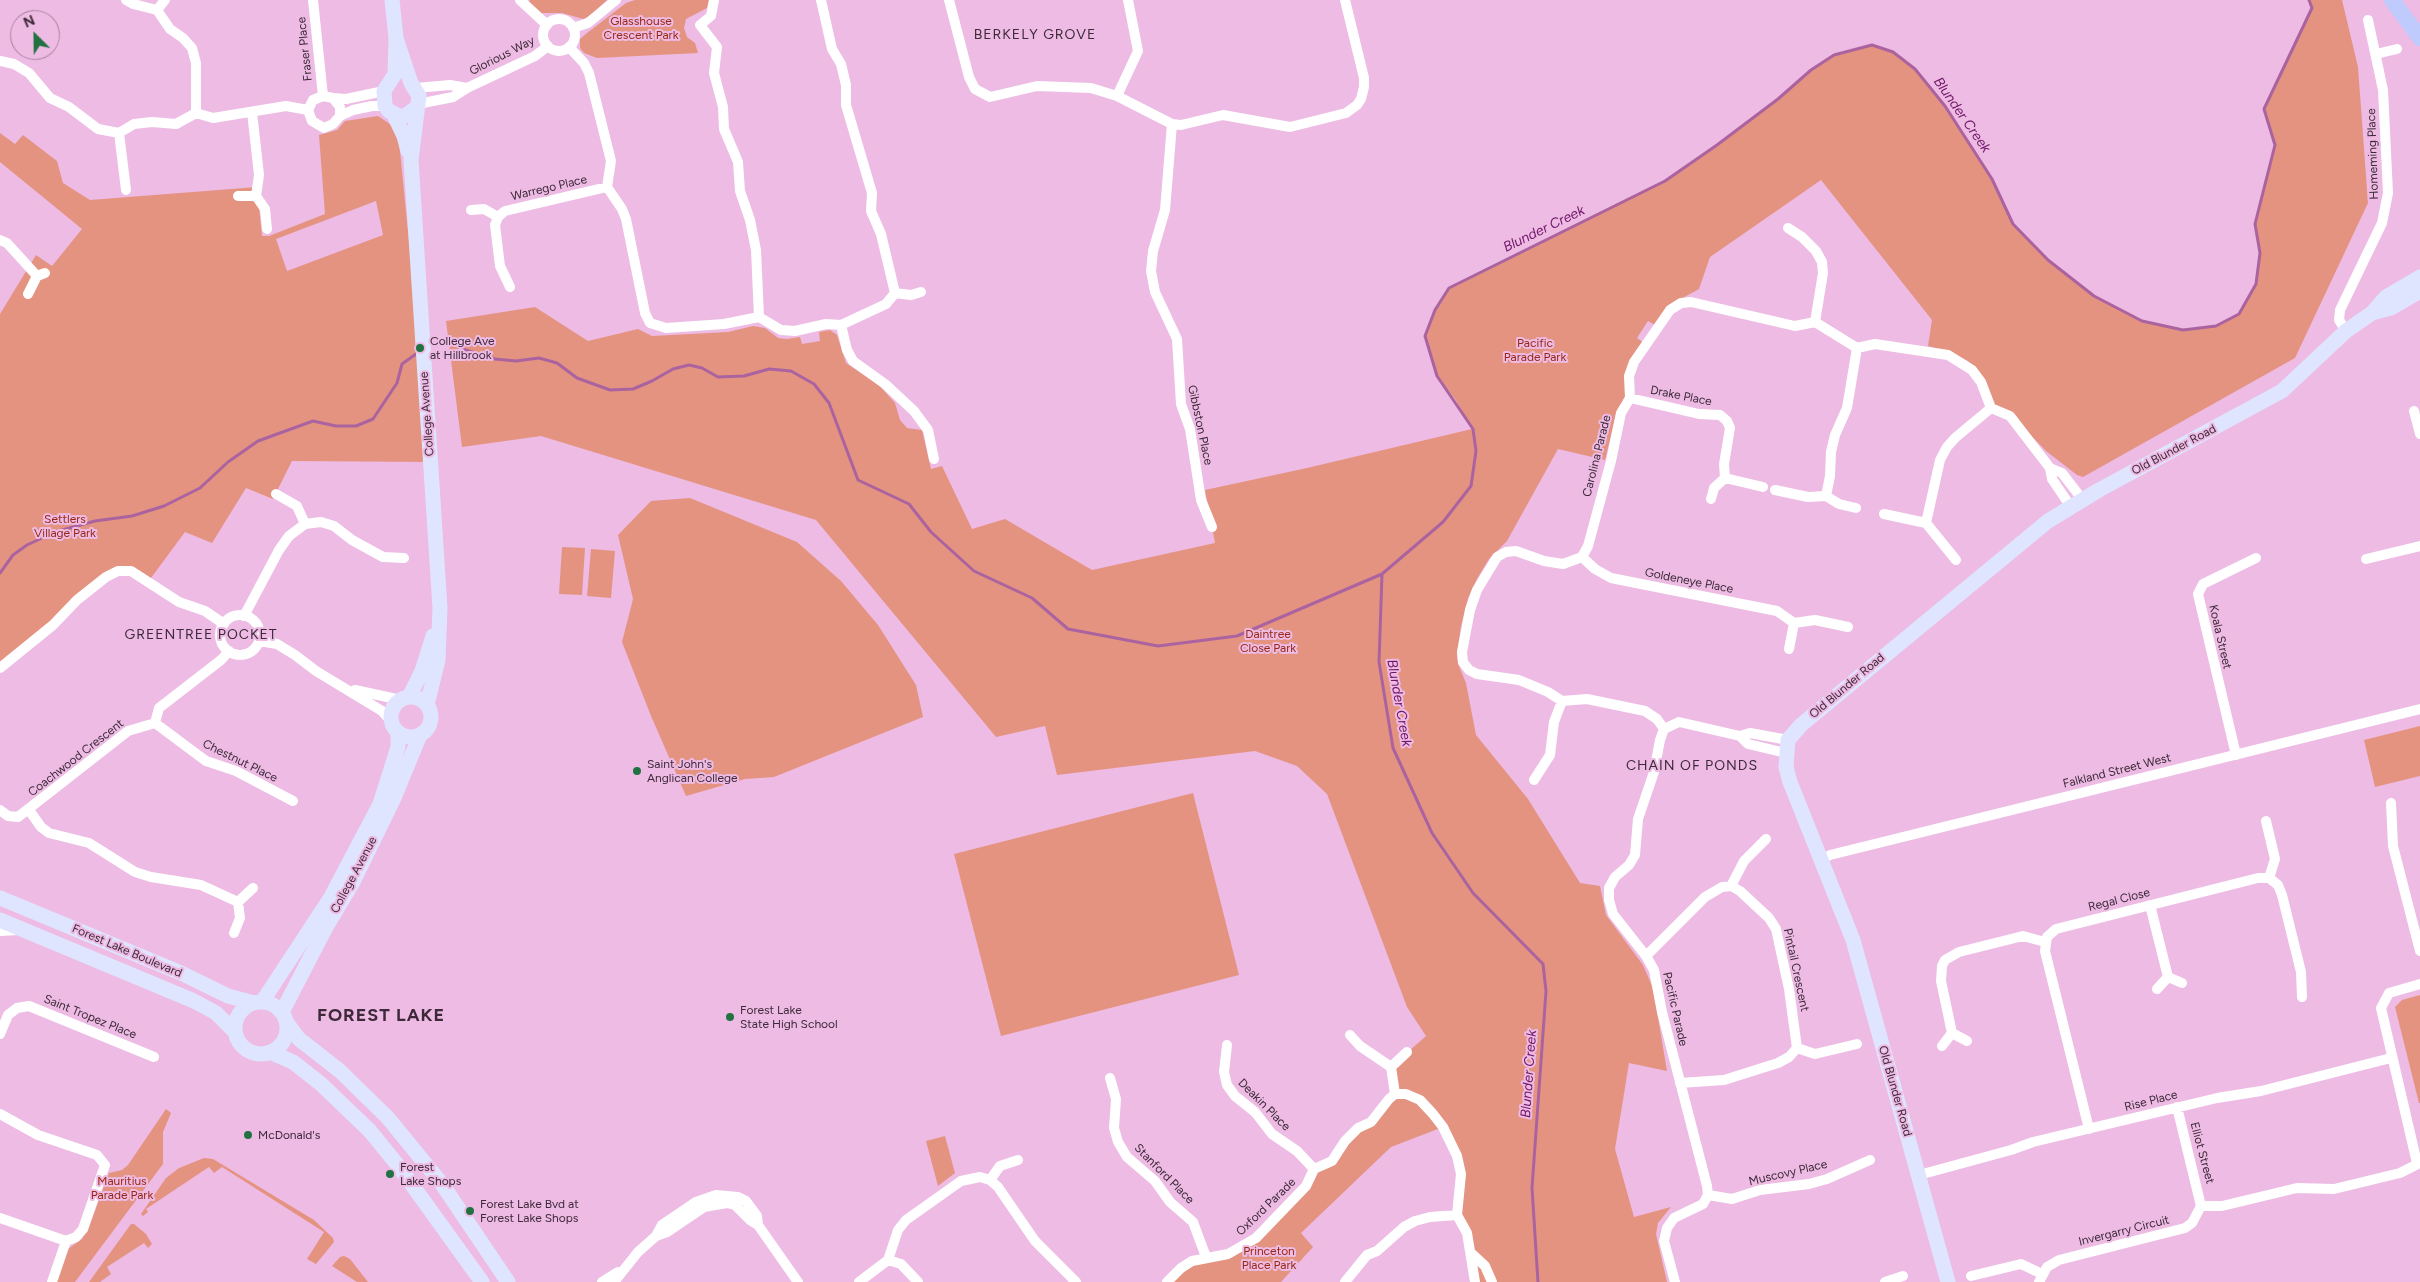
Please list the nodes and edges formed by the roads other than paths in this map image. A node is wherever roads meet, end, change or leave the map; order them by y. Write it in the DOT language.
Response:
graph roads {
  1 [pos="126,0"];
  2 [pos="166,0"];
  3 [pos="313,0"];
  4 [pos="392,0"];
  5 [pos="520,0"];
  6 [pos="616,0"];
  7 [pos="714,0"];
  8 [pos="821,0"];
  9 [pos="949,0"];
  10 [pos="1128,0"];
  11 [pos="1345,0"];
  12 [pos="2392,0"];
  13 [pos="157,10"];
  14 [pos="2368,20"];
  15 [pos="547,25"];
  16 [pos="573,28"];
  17 [pos="396,38"];
  18 [pos="2420,38"];
  19 [pos="548,46"];
  20 [pos="569,46"];
  21 [pos="2397,49"];
  22 [pos="2376,54"];
  23 [pos="0,61"];
  24 [pos="413,86"];
  25 [pos="467,88"];
  26 [pos="1117,96"];
  27 [pos="328,97"];
  28 [pos="388,99"];
  29 [pos="417,105"];
  30 [pos="308,110"];
  31 [pos="196,112"];
  32 [pos="252,112"];
  33 [pos="340,116"];
  34 [pos="1172,124"];
  35 [pos="119,133"];
  36 [pos="411,160"];
  37 [pos="607,187"];
  38 [pos="126,190"];
  39 [pos="238,196"];
  40 [pos="256,196"];
  41 [pos="471,210"];
  42 [pos="498,217"];
  43 [pos="1788,228"];
  44 [pos="267,229"];
  45 [pos="0,240"];
  46 [pos="2420,277"];
  47 [pos="510,287"];
  48 [pos="2420,291"];
  49 [pos="921,292"];
  50 [pos="895,293"];
  51 [pos="28,294"];
  52 [pos="2372,313"];
  53 [pos="759,317"];
  54 [pos="1815,322"];
  55 [pos="841,324"];
  56 [pos="2346,331"];
  57 [pos="1857,348"];
  58 [pos="1630,398"];
  59 [pos="1991,408"];
  60 [pos="2414,411"];
  61 [pos="2420,432"];
  62 [pos="934,459"];
  63 [pos="1725,478"];
  64 [pos="1763,487"];
  65 [pos="1775,490"];
  66 [pos="276,494"];
  67 [pos="1826,496"];
  68 [pos="1711,499"];
  69 [pos="2076,503"];
  70 [pos="1856,508"];
  71 [pos="1884,514"];
  72 [pos="1926,523"];
  73 [pos="305,524"];
  74 [pos="1212,527"];
  75 [pos="2420,546"];
  76 [pos="1582,557"];
  77 [pos="404,558"];
  78 [pos="2256,558"];
  79 [pos="1956,560"];
  80 [pos="2366,560"];
  81 [pos="440,608"];
  82 [pos="244,616"];
  83 [pos="1794,623"];
  84 [pos="224,624"];
  85 [pos="1848,627"];
  86 [pos="259,641"];
  87 [pos="1789,649"];
  88 [pos="228,651"];
  89 [pos="0,668"];
  90 [pos="347,688"];
  91 [pos="405,699"];
  92 [pos="1562,702"];
  93 [pos="427,705"];
  94 [pos="2420,710"];
  95 [pos="155,723"];
  96 [pos="395,727"];
  97 [pos="1664,729"];
  98 [pos="420,735"];
  99 [pos="1787,747"];
  100 [pos="2236,755"];
  101 [pos="1534,780"];
  102 [pos="293,801"];
  103 [pos="2391,803"];
  104 [pos="0,810"];
  105 [pos="29,810"];
  106 [pos="2266,821"];
  107 [pos="1766,839"];
  108 [pos="1821,860"];
  109 [pos="2269,878"];
  110 [pos="1731,886"];
  111 [pos="253,888"];
  112 [pos="0,898"];
  113 [pos="238,902"];
  114 [pos="2150,905"];
  115 [pos="0,920"];
  116 [pos="24,930"];
  117 [pos="0,931"];
  118 [pos="234,933"];
  119 [pos="2045,942"];
  120 [pos="2420,951"];
  121 [pos="1646,956"];
  122 [pos="2168,976"];
  123 [pos="2182,982"];
  124 [pos="2420,984"];
  125 [pos="2157,989"];
  126 [pos="2302,997"];
  127 [pos="258,1003"];
  128 [pos="284,1018"];
  129 [pos="235,1032"];
  130 [pos="1952,1033"];
  131 [pos="0,1034"];
  132 [pos="1350,1035"];
  133 [pos="1967,1041"];
  134 [pos="1857,1044"];
  135 [pos="1227,1045"];
  136 [pos="1942,1046"];
  137 [pos="1798,1048"];
  138 [pos="270,1052"];
  139 [pos="1408,1052"];
  140 [pos="154,1057"];
  141 [pos="2391,1058"];
  142 [pos="1391,1067"];
  143 [pos="1110,1078"];
  144 [pos="1680,1083"];
  145 [pos="1395,1094"];
  146 [pos="2177,1107"];
  147 [pos="0,1114"];
  148 [pos="2089,1129"];
  149 [pos="1018,1160"];
  150 [pos="1870,1160"];
  151 [pos="2419,1163"];
  152 [pos="1314,1169"];
  153 [pos="1918,1175"];
  154 [pos="990,1180"];
  155 [pos="1708,1195"];
  156 [pos="2202,1206"];
  157 [pos="1457,1215"];
  158 [pos="0,1218"];
  159 [pos="66,1241"];
  160 [pos="1471,1252"];
  161 [pos="1206,1257"];
  162 [pos="888,1260"];
  163 [pos="627,1266"];
  164 [pos="1903,1276"];
  165 [pos="1971,1276"];
  166 [pos="2040,1278"];
  167 [pos="52,1282"];
  168 [pos="482,1282"];
  169 [pos="508,1282"];
  170 [pos="602,1282"];
  171 [pos="614,1282"];
  172 [pos="798,1282"];
  173 [pos="859,1282"];
  174 [pos="918,1282"];
  175 [pos="1076,1282"];
  176 [pos="1167,1282"];
  177 [pos="1345,1282"];
  178 [pos="1475,1282"];
  179 [pos="1492,1282"];
  180 [pos="1675,1282"];
  181 [pos="1885,1282"];
  182 [pos="1948,1282"];
  1 -- 13 [label="street"];
  2 -- 13 [label="street"];
  3 -- 27 [label="street, Fraser Place"];
  4 -- 17 [label="main road, College Avenue"];
  5 -- 15 [label="street"];
  6 -- 16 [label="street"];
  7 -- 53 [label="street"];
  8 -- 50 [label="street"];
  9 -- 26 [label="street"];
  10 -- 26 [label="street"];
  11 -- 34 [label="street"];
  12 -- 18 [label="main road"];
  13 -- 31 [label="street"];
  14 -- 22 [label="street, Homeming Place"];
  15 -- 16 [label="street, Glorious Way"];
  15 -- 19 [label="street, Glorious Way"];
  16 -- 20 [label="street"];
  17 -- 24 [label="main road, College Avenue"];
  17 -- 28 [label="main road, College Avenue"];
  19 -- 20 [label="street, Glorious Way"];
  19 -- 25 [label="street, Glorious Way"];
  20 -- 37 [label="street"];
  21 -- 22 [label="street"];
  22 -- 56 [label="street, Homeming Place"];
  23 -- 35 [label="street"];
  24 -- 25 [label="street, Glorious Way"];
  24 -- 28 [label="main road"];
  24 -- 29 [label="main road, College Avenue"];
  25 -- 29 [label="street, Glorious Way"];
  26 -- 34 [label="street"];
  27 -- 28 [label="street"];
  27 -- 30 [label="street"];
  27 -- 33 [label="street"];
  28 -- 29 [label="main road"];
  28 -- 33 [label="street"];
  28 -- 36 [label="main road, College Avenue"];
  29 -- 36 [label="main road, College Avenue"];
  30 -- 32 [label="street"];
  30 -- 33 [label="street"];
  31 -- 32 [label="street"];
  31 -- 35 [label="street"];
  32 -- 40 [label="street"];
  34 -- 74 [label="street, Gibbston Place"];
  35 -- 38 [label="street"];
  36 -- 81 [label="main road, College Avenue"];
  37 -- 42 [label="street, Warrego Place"];
  37 -- 53 [label="street"];
  39 -- 40 [label="street"];
  40 -- 44 [label="street"];
  41 -- 42 [label="street"];
  42 -- 47 [label="street"];
  43 -- 54 [label="street"];
  45 -- 51 [label="street"];
  46 -- 52 [label="main road, Old Blunder Road"];
  48 -- 52 [label="main road, Old Blunder Road"];
  49 -- 50 [label="street"];
  50 -- 55 [label="street"];
  52 -- 56 [label="main road, Old Blunder Road"];
  53 -- 55 [label="street"];
  54 -- 57 [label="street"];
  54 -- 58 [label="street, Carolina Parade"];
  55 -- 62 [label="street"];
  56 -- 69 [label="main road, Old Blunder Road"];
  57 -- 59 [label="street"];
  57 -- 67 [label="street"];
  58 -- 63 [label="street, Drake Place"];
  58 -- 76 [label="street, Carolina Parade"];
  59 -- 69 [label="street"];
  59 -- 72 [label="street"];
  60 -- 61 [label="street"];
  63 -- 64 [label="street"];
  63 -- 68 [label="street"];
  65 -- 67 [label="street"];
  66 -- 73 [label="street"];
  67 -- 70 [label="street"];
  69 -- 99 [label="main road, Old Blunder Road"];
  71 -- 72 [label="street"];
  72 -- 79 [label="street"];
  73 -- 77 [label="street"];
  73 -- 82 [label="street"];
  75 -- 80 [label="street"];
  76 -- 83 [label="street, Goldeneye Place"];
  76 -- 92 [label="street"];
  78 -- 100 [label="street, Koala Street"];
  81 -- 91 [label="main road, College Avenue"];
  81 -- 93 [label="main road, College Avenue"];
  82 -- 84 [label="street"];
  82 -- 86 [label="street"];
  83 -- 85 [label="street"];
  83 -- 87 [label="street"];
  84 -- 88 [label="street"];
  84 -- 89 [label="street"];
  86 -- 88 [label="street"];
  86 -- 90 [label="street"];
  88 -- 95 [label="street"];
  90 -- 91 [label="street"];
  90 -- 96 [label="street"];
  91 -- 93 [label="main road"];
  91 -- 96 [label="main road, College Avenue"];
  92 -- 97 [label="street"];
  92 -- 101 [label="street"];
  93 -- 98 [label="main road, College Avenue"];
  94 -- 100 [label="street, Falkland Street West"];
  95 -- 102 [label="street, Chestnut Place"];
  95 -- 105 [label="street, Coachwood Crescent"];
  96 -- 98 [label="main road"];
  96 -- 127 [label="main road, College Avenue"];
  97 -- 99 [label="street"];
  97 -- 121 [label="street, Pacific Parade"];
  98 -- 128 [label="main road, College Avenue"];
  99 -- 108 [label="main road, Old Blunder Road"];
  100 -- 108 [label="street, Falkland Street West"];
  103 -- 120 [label="street"];
  104 -- 105 [label="street, Coachwood Crescent"];
  105 -- 113 [label="street"];
  106 -- 109 [label="street"];
  107 -- 110 [label="street"];
  108 -- 153 [label="main road, Old Blunder Road"];
  109 -- 114 [label="street, Regal Close"];
  109 -- 126 [label="street"];
  110 -- 121 [label="street"];
  110 -- 137 [label="street, Pintail Crescent"];
  111 -- 113 [label="street"];
  112 -- 127 [label="main road, Forest Lake Boulevard"];
  113 -- 118 [label="street"];
  114 -- 119 [label="street, Regal Close"];
  114 -- 122 [label="street"];
  115 -- 116 [label="main road, Forest Lake Boulevard"];
  116 -- 117 [label="street"];
  116 -- 129 [label="main road, Forest Lake Boulevard"];
  119 -- 130 [label="street"];
  119 -- 148 [label="street"];
  121 -- 144 [label="street, Pacific Parade"];
  122 -- 123 [label="street"];
  122 -- 125 [label="street"];
  124 -- 141 [label="street"];
  127 -- 128 [label="main road"];
  127 -- 129 [label="main road"];
  128 -- 138 [label="main road"];
  128 -- 169 [label="main road"];
  129 -- 138 [label="main road"];
  130 -- 133 [label="street"];
  130 -- 136 [label="street"];
  131 -- 140 [label="street, Saint Tropez Place"];
  132 -- 142 [label="street"];
  134 -- 137 [label="street"];
  135 -- 152 [label="street, Deakin Place"];
  137 -- 144 [label="street"];
  138 -- 168 [label="main road"];
  139 -- 142 [label="street"];
  141 -- 146 [label="street, Rise Place"];
  141 -- 151 [label="street"];
  142 -- 145 [label="street"];
  143 -- 161 [label="street, Stanford Place"];
  144 -- 155 [label="street, Pacific Parade"];
  145 -- 152 [label="street, Oxford Parade"];
  145 -- 157 [label="street"];
  146 -- 148 [label="street, Rise Place"];
  146 -- 156 [label="street, Elliot Street"];
  147 -- 159 [label="street"];
  148 -- 153 [label="street, Rise Place"];
  149 -- 154 [label="street"];
  150 -- 155 [label="street, Muscovy Place"];
  151 -- 156 [label="street"];
  152 -- 161 [label="street, Oxford Parade"];
  153 -- 182 [label="main road, Old Blunder Road"];
  154 -- 162 [label="street"];
  154 -- 175 [label="street"];
  155 -- 180 [label="street"];
  156 -- 166 [label="street, Invergarry Circuit"];
  157 -- 160 [label="street"];
  157 -- 177 [label="street"];
  158 -- 159 [label="street"];
  159 -- 167 [label="street"];
  160 -- 178 [label="street"];
  160 -- 179 [label="street"];
  161 -- 176 [label="street, Oxford Parade"];
  162 -- 173 [label="street"];
  162 -- 174 [label="street"];
  163 -- 170 [label="street"];
  163 -- 171 [label="street"];
  163 -- 172 [label="street"];
  164 -- 181 [label="street"];
  165 -- 166 [label="street"];
}
